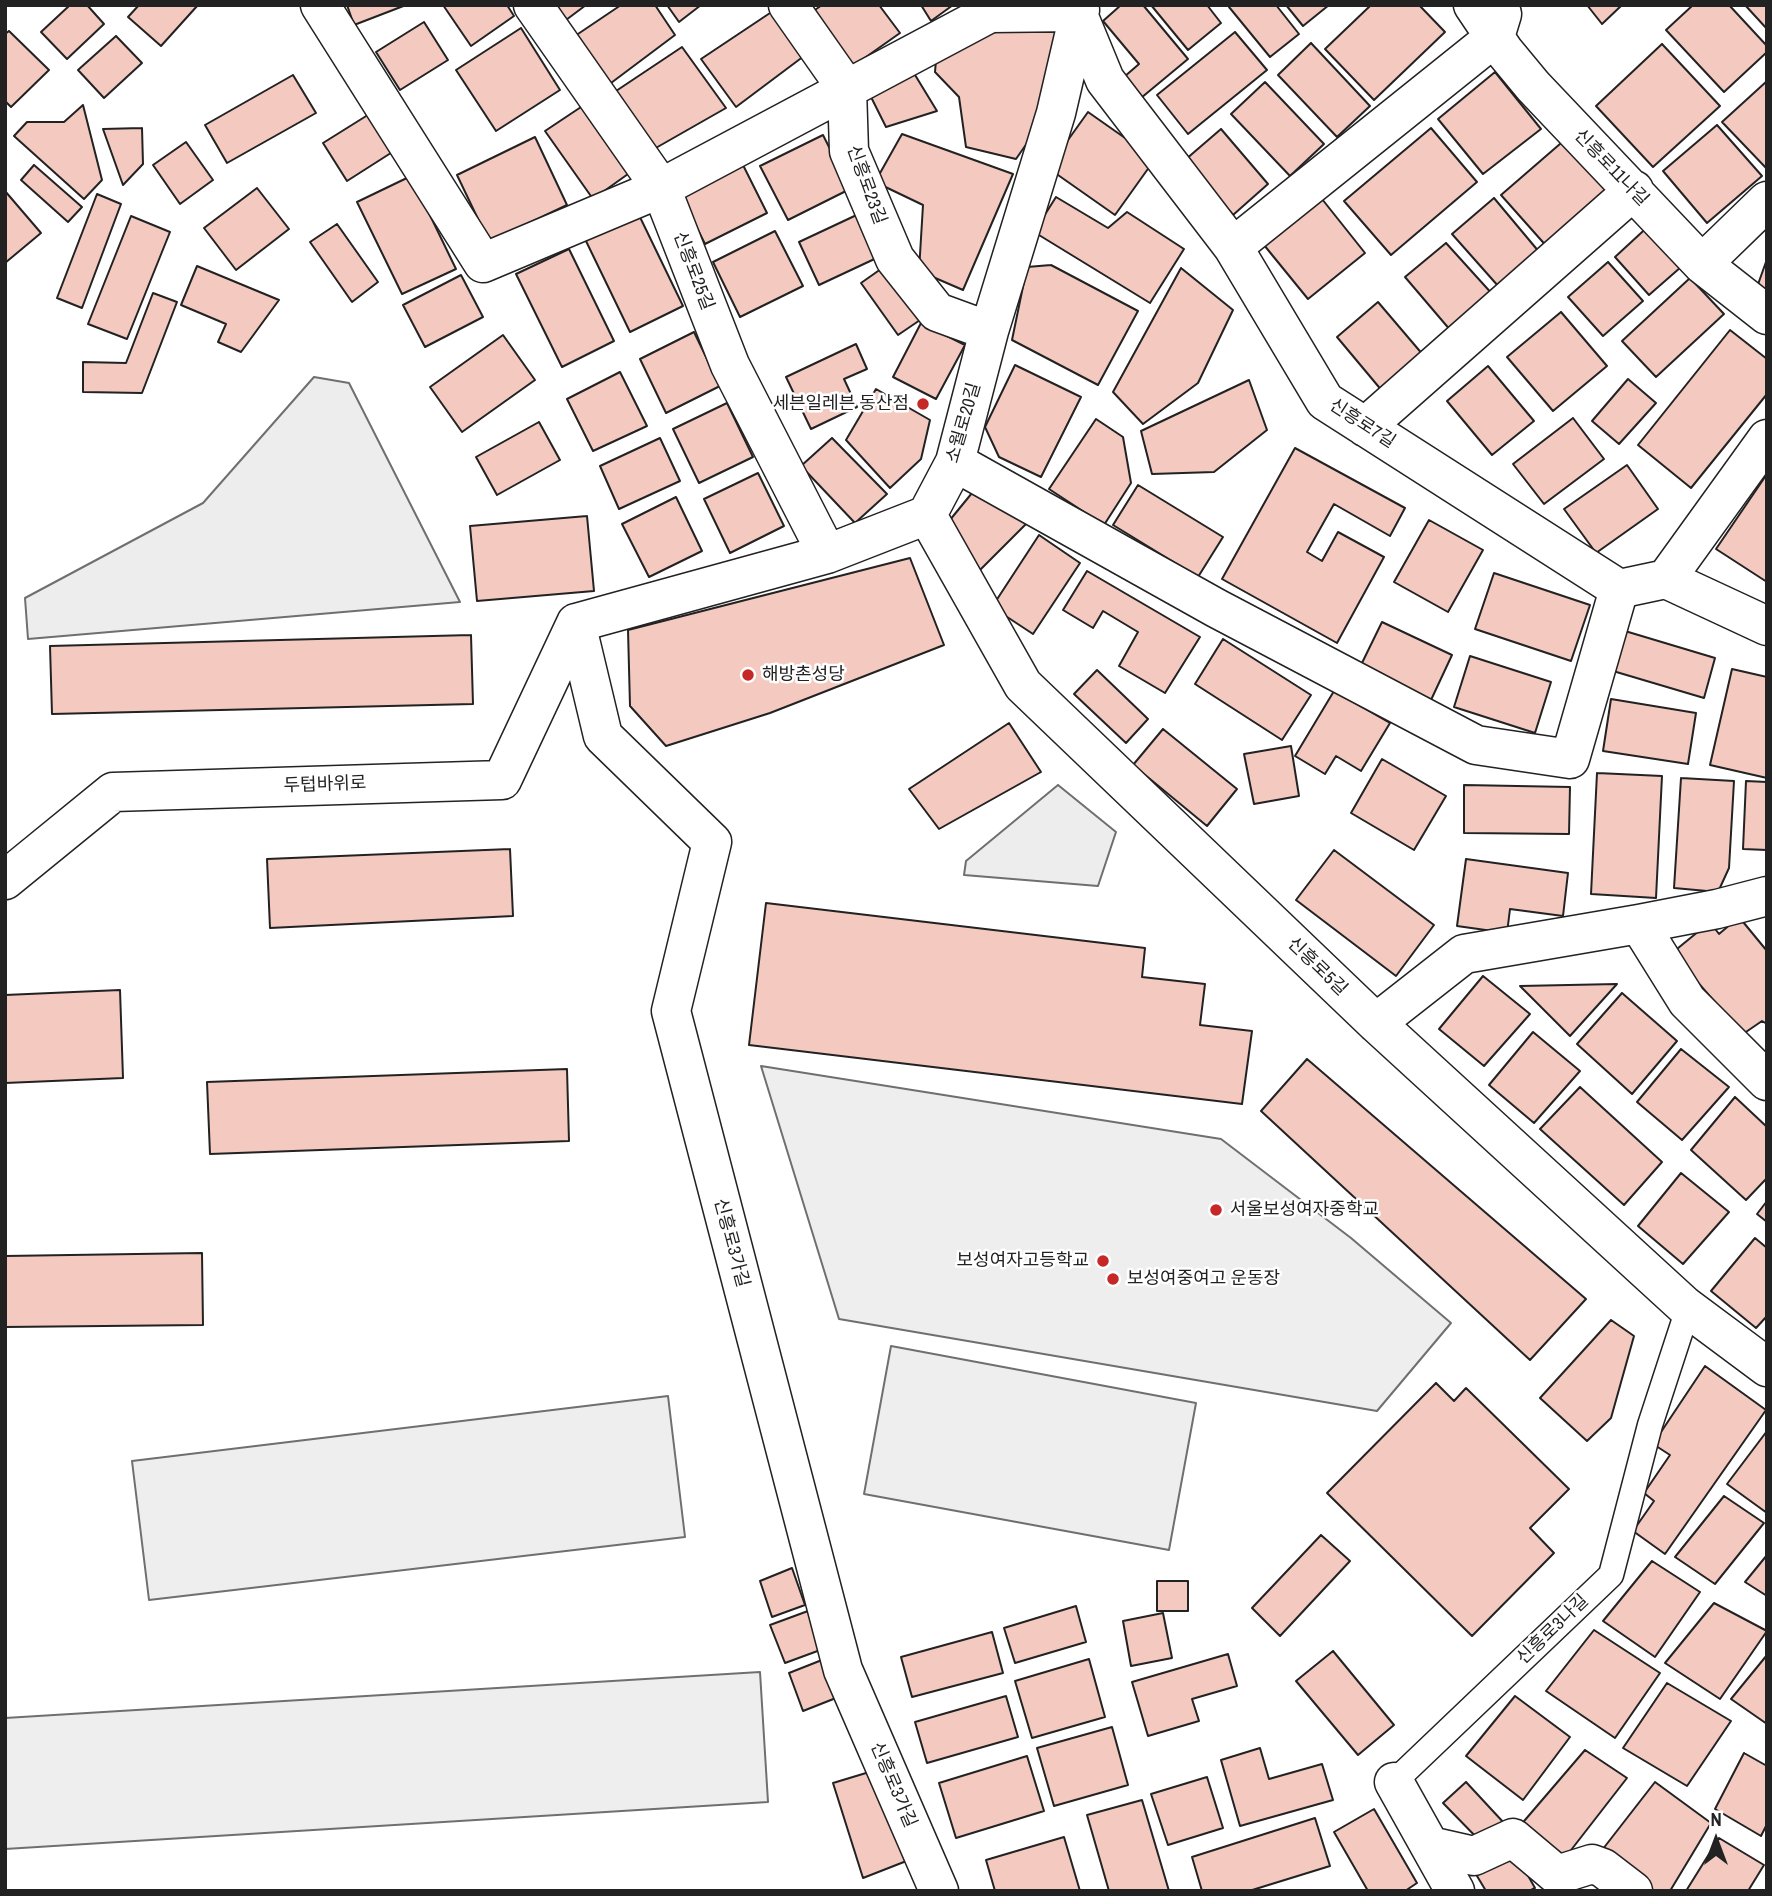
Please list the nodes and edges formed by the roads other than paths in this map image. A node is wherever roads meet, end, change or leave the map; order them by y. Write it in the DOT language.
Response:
graph roads {
  1 [pos="320,5"];
  2 [pos="533,5"];
  3 [pos="788,5"];
  4 [pos="1473,5"];
  5 [pos="1081,9"];
  6 [pos="1500,21"];
  7 [pos="847,89"];
  8 [pos="661,188"];
  9 [pos="1634,190"];
  10 [pos="1767,201"];
  11 [pos="1233,247"];
  12 [pos="1702,264"];
  13 [pos="1767,314"];
  14 [pos="989,331"];
  15 [pos="1365,427"];
  16 [pos="1767,439"];
  17 [pos="955,462"];
  18 [pos="927,515"];
  19 [pos="827,554"];
  20 [pos="1666,579"];
  21 [pos="1619,589"];
  22 [pos="576,623"];
  23 [pos="1767,626"];
  24 [pos="5,880"];
  25 [pos="1767,895"];
  26 [pos="1639,924"];
  27 [pos="1376,1023"];
  28 [pos="1767,1081"];
  29 [pos="1684,1313"];
  30 [pos="1767,1367"];
  31 [pos="1394,1782"];
  32 [pos="1430,1846"];
  33 [pos="939,1891"];
  34 [pos="1455,1891"];
  35 [pos="1633,1891"];
  1 -- 8 [label="street"];
  2 -- 8 [label="street, 신흥로25길"];
  3 -- 7 [label="street"];
  4 -- 6 [label="street, 신흥로11나길"];
  5 -- 7 [label="street"];
  5 -- 11 [label="street, 신흥로7길"];
  5 -- 14 [label="street, 소월로20길"];
  6 -- 9 [label="street, 신흥로11나길"];
  6 -- 11 [label="street"];
  7 -- 8 [label="street"];
  7 -- 14 [label="street, 신흥로23길"];
  8 -- 19 [label="street, 신흥로25길"];
  9 -- 12 [label="street, 신흥로11나길"];
  9 -- 15 [label="street"];
  10 -- 12 [label="street"];
  11 -- 15 [label="street, 신흥로7길"];
  12 -- 13 [label="street, 신흥로11나길"];
  14 -- 17 [label="street, 소월로20길"];
  15 -- 21 [label="street, 신흥로7길"];
  16 -- 20 [label="street"];
  17 -- 18 [label="street, 소월로20길"];
  17 -- 21 [label="street"];
  18 -- 19 [label="street"];
  18 -- 27 [label="street, 신흥로5길"];
  19 -- 22 [label="street"];
  20 -- 21 [label="street"];
  20 -- 23 [label="street"];
  22 -- 24 [label="street, 두텁바위로"];
  22 -- 33 [label="street, 신흥로3가길"];
  25 -- 26 [label="street"];
  26 -- 27 [label="street"];
  26 -- 28 [label="street"];
  27 -- 29 [label="street, 신흥로5길"];
  29 -- 30 [label="street, 신흥로5길"];
  29 -- 31 [label="lane, 신흥로3나길"];
  31 -- 32 [label="street, 신흥로3나길"];
  32 -- 34 [label="street, 신흥로3나길"];
  32 -- 35 [label="street"];
}
